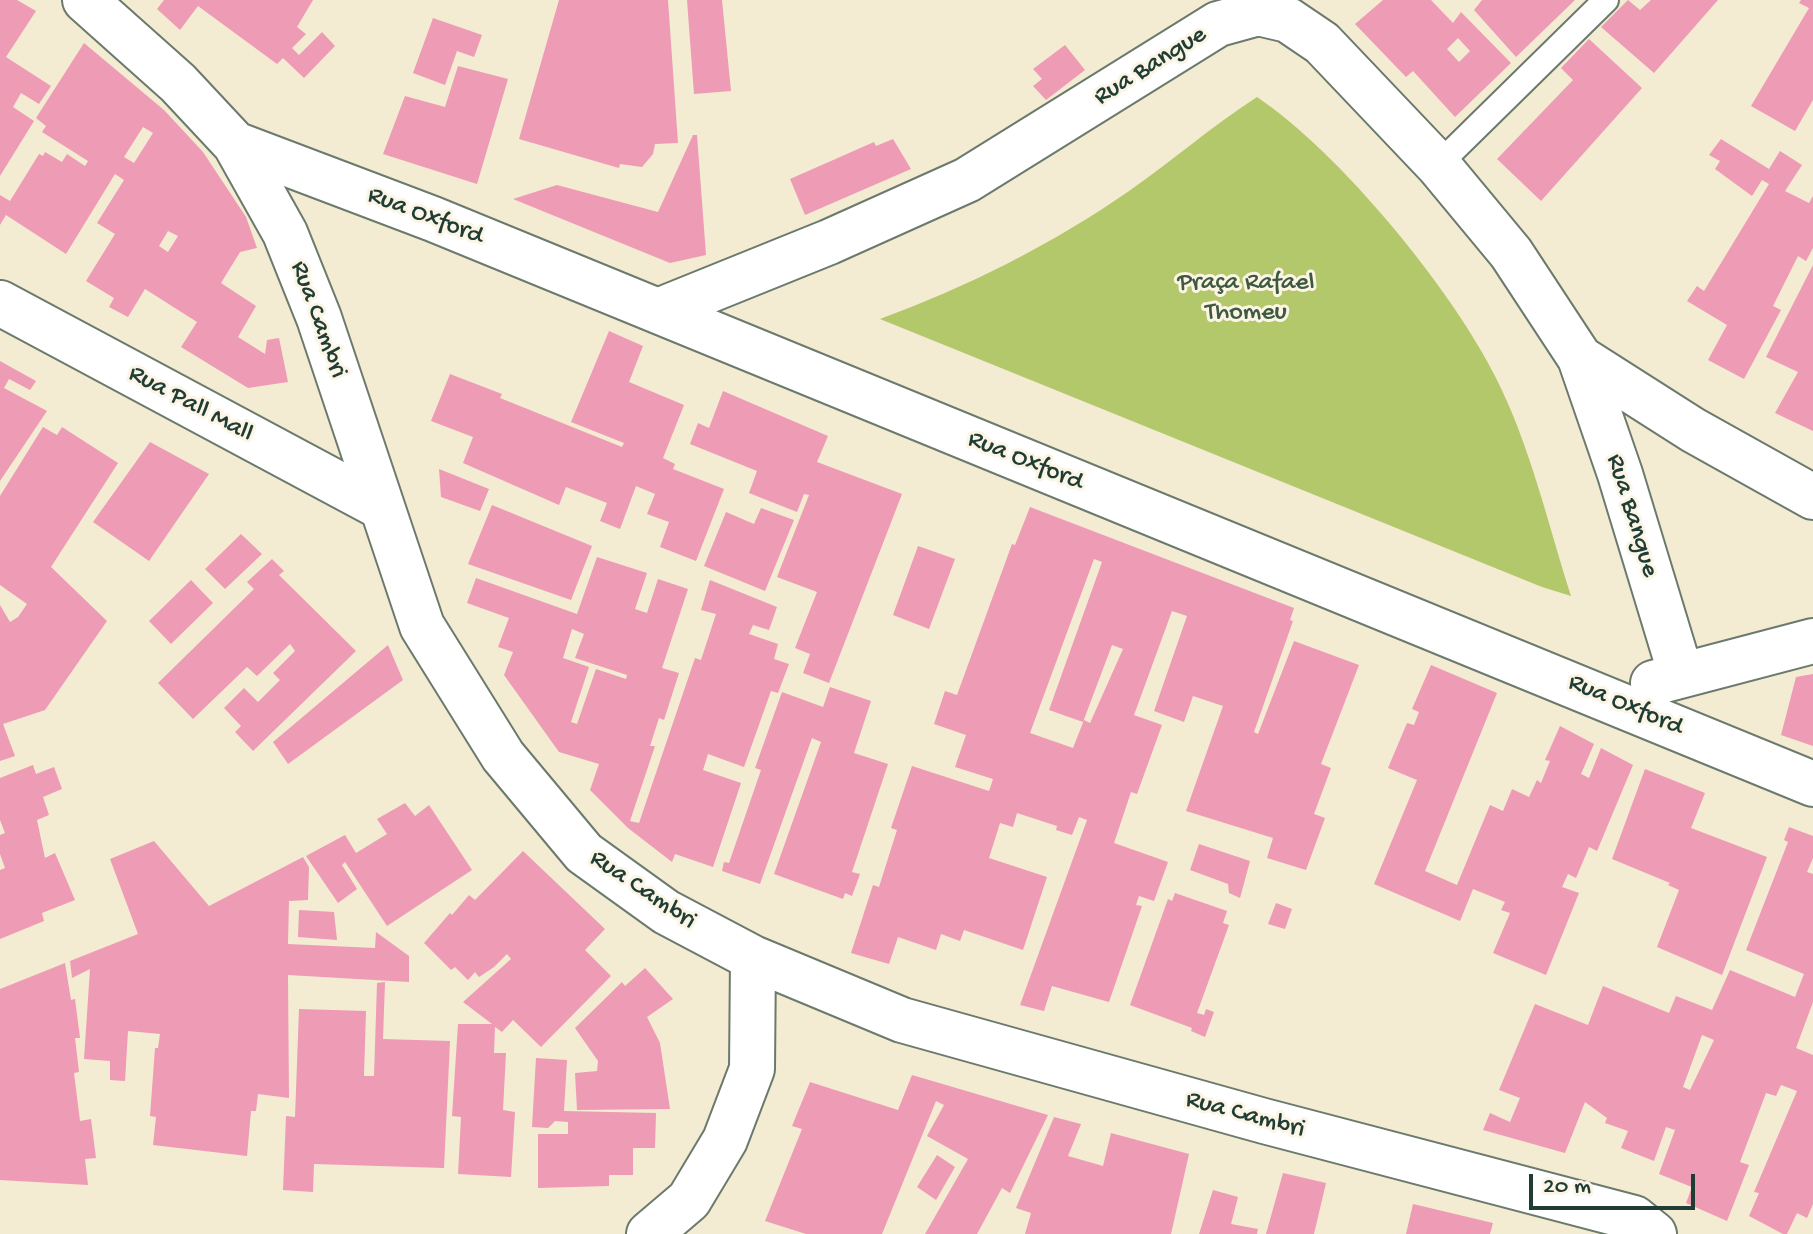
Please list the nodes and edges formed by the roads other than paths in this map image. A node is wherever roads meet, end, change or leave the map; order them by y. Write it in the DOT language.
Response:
graph roads {
  1 [pos="85,0"];
  2 [pos="1606,0"];
  3 [pos="235,144"];
  4 [pos="1438,165"];
  5 [pos="0,303"];
  6 [pos="658,311"];
  7 [pos="1580,358"];
  8 [pos="1813,497"];
  9 [pos="381,507"];
  10 [pos="1813,641"];
  11 [pos="1681,675"];
  12 [pos="1602,696"];
  13 [pos="1813,784"];
  14 [pos="753,958"];
  15 [pos="649,1234"];
  16 [pos="1654,1234"];
  1 -- 3 [label="street, Rua Cambri"];
  2 -- 4 [label="lane"];
  3 -- 6 [label="street, Rua Oxford"];
  3 -- 9 [label="street, Rua Cambri"];
  4 -- 6 [label="street, Rua Bangue"];
  4 -- 7 [label="street, Rua Bangue"];
  5 -- 9 [label="street, Rua Pall Mall"];
  6 -- 12 [label="street, Rua Oxford"];
  7 -- 8 [label="street, Rua Bangue"];
  7 -- 11 [label="street, Rua Bangue"];
  9 -- 14 [label="street, Rua Cambri"];
  10 -- 11 [label="street"];
  11 -- 12 [label="street"];
  12 -- 13 [label="street, Rua Oxford"];
  14 -- 15 [label="street"];
  14 -- 16 [label="street, Rua Cambri"];
}
